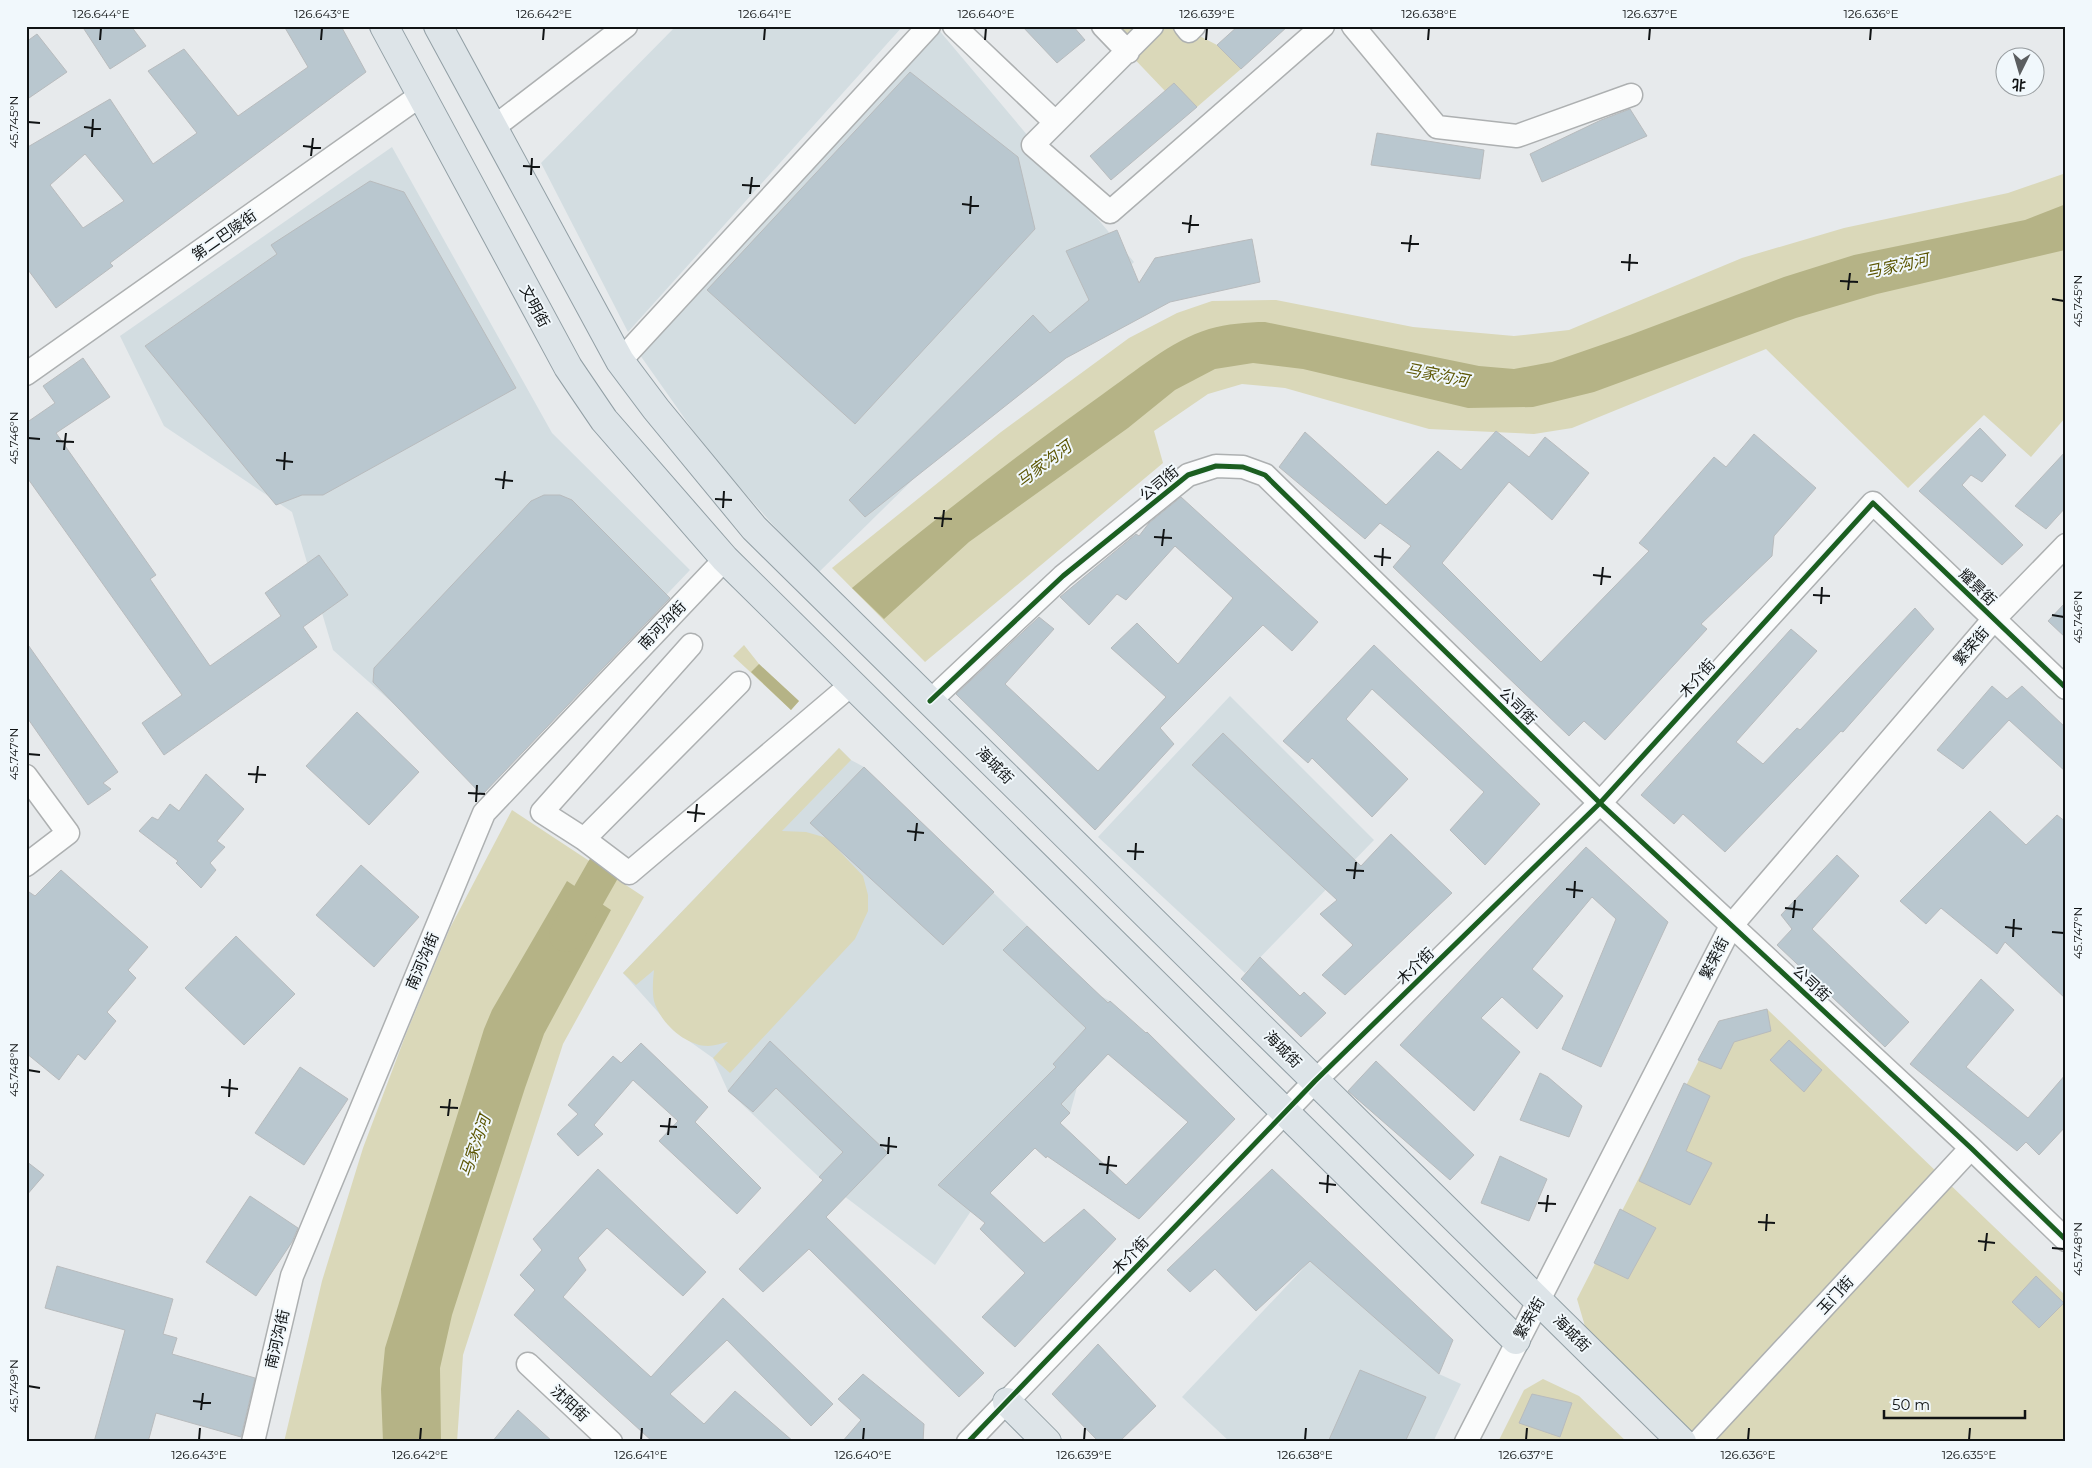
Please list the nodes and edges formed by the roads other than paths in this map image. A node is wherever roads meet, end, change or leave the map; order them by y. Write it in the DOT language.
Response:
graph roads {
  1 [pos="384,26"];
  2 [pos="438,26"];
  3 [pos="626,26"];
  4 [pos="928,26"];
  5 [pos="954,26"];
  6 [pos="1103,26"];
  7 [pos="1152,26"];
  8 [pos="1185,26"];
  9 [pos="1194,26"];
  10 [pos="1323,26"];
  11 [pos="1353,26"];
  12 [pos="1128,52"];
  13 [pos="421,95"];
  14 [pos="1631,96"];
  15 [pos="1055,122"];
  16 [pos="494,128"];
  17 [pos="620,361"];
  18 [pos="26,374"];
  19 [pos="1872,503"];
  20 [pos="2066,545"];
  21 [pos="725,559"];
  22 [pos="1994,619"];
  23 [pos="691,645"];
  24 [pos="739,683"];
  25 [pos="852,684"];
  26 [pos="2066,688"];
  27 [pos="930,701"];
  28 [pos="26,776"];
  29 [pos="1600,804"];
  30 [pos="584,839"];
  31 [pos="26,865"];
  32 [pos="1731,926"];
  33 [pos="1315,1081"];
  34 [pos="1285,1112"];
  35 [pos="1972,1148"];
  36 [pos="2066,1240"];
  37 [pos="1540,1302"];
  38 [pos="1516,1340"];
  39 [pos="528,1364"];
  40 [pos="1007,1402"];
  41 [pos="253,1442"];
  42 [pos="611,1442"];
  43 [pos="968,1442"];
  44 [pos="1047,1442"];
  45 [pos="1466,1442"];
  46 [pos="1682,1442"];
  47 [pos="1698,1442"];
  1 -- 13 [label="main road, 文明街"];
  2 -- 16 [label="main road"];
  3 -- 16 [label="street"];
  4 -- 17 [label="street"];
  5 -- 15 [label="street"];
  6 -- 12 [label="street"];
  7 -- 12 [label="street"];
  8 -- 9 [label="street"];
  10 -- 15 [label="street"];
  11 -- 14 [label="street"];
  12 -- 15 [label="street"];
  13 -- 18 [label="street, 第二巴陵街"];
  13 -- 21 [label="main road, 文明街"];
  16 -- 17 [label="main road"];
  17 -- 27 [label="main road, 海城街"];
  19 -- 22 [label="street, 耀景街"];
  19 -- 29 [label="street, 木介街"];
  20 -- 22 [label="street, 繁荣街"];
  21 -- 25 [label="main road, 文明街"];
  21 -- 41 [label="street, 南河沟街"];
  22 -- 26 [label="street, 耀景街"];
  22 -- 32 [label="street, 繁荣街"];
  23 -- 30 [label="street"];
  24 -- 30 [label="street"];
  25 -- 30 [label="street"];
  25 -- 34 [label="main road"];
  27 -- 29 [label="street, 公司街"];
  27 -- 33 [label="main road, 海城街"];
  28 -- 31 [label="street"];
  29 -- 32 [label="street, 公司街"];
  29 -- 33 [label="street, 木介街"];
  32 -- 35 [label="street, 公司街"];
  32 -- 37 [label="street, 繁荣街"];
  33 -- 34 [label="street, 木介街"];
  33 -- 37 [label="main road, 海城街"];
  34 -- 38 [label="main road"];
  34 -- 40 [label="street, 木介街"];
  35 -- 36 [label="street, 公司街"];
  35 -- 47 [label="street, 玉门街"];
  37 -- 38 [label="street, 繁荣街"];
  37 -- 46 [label="main road, 海城街"];
  38 -- 45 [label="street, 繁荣街"];
  39 -- 42 [label="street, 沈阳街"];
  40 -- 43 [label="street, 木介街"];
  40 -- 44 [label="main road"];
}
